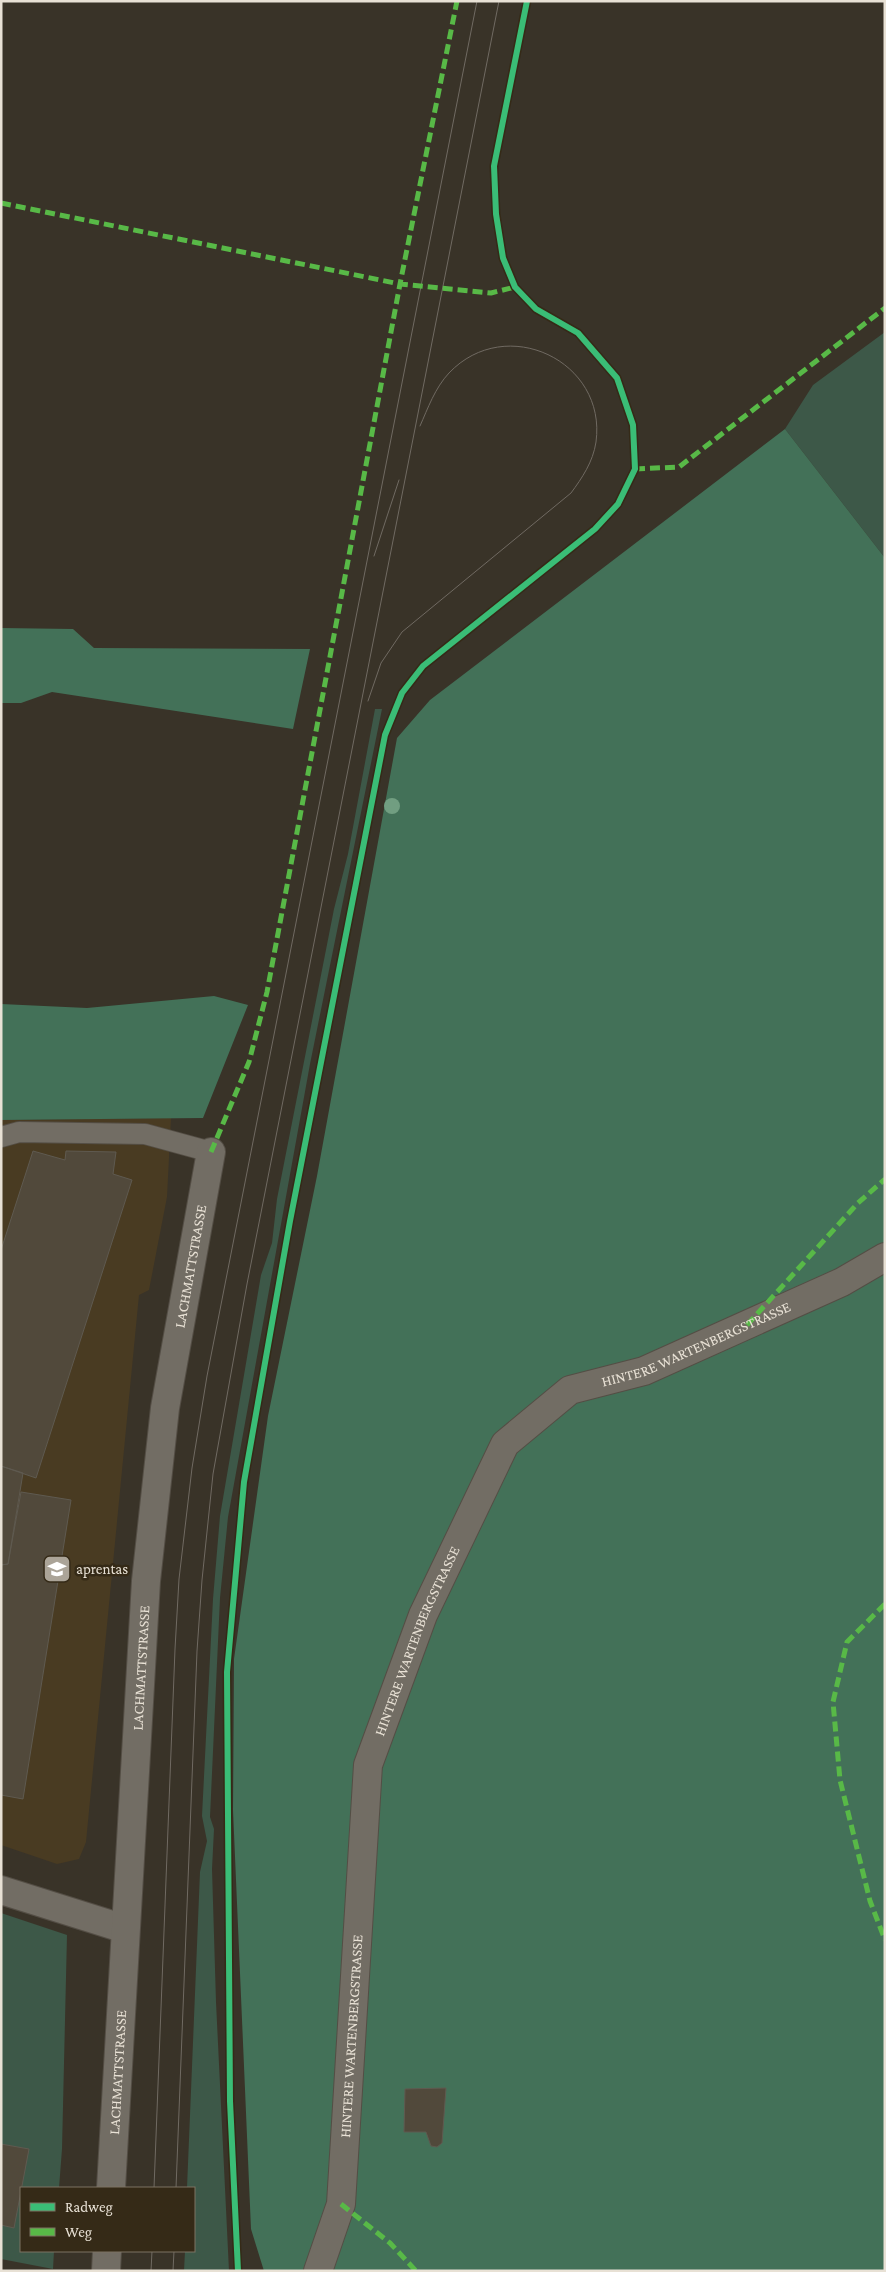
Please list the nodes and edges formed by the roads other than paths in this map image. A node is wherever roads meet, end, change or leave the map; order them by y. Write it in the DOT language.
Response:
graph roads {
  1 [pos="1,1137"];
  2 [pos="211,1152"];
  3 [pos="885,1257"];
  4 [pos="1,1890"];
  5 [pos="125,1929"];
  6 [pos="110,2187"];
  7 [pos="107,2252"];
  8 [pos="106,2271"];
  9 [pos="318,2271"];
  1 -- 2 [label="lane"];
  2 -- 5 [label="street, LACHMATTSTRASSE"];
  3 -- 9 [label="street, HINTERE WARTENBERGSTRASSE"];
  4 -- 5 [label="street"];
  5 -- 6 [label="street, LACHMATTSTRASSE"];
  7 -- 8 [label="street"];
}
